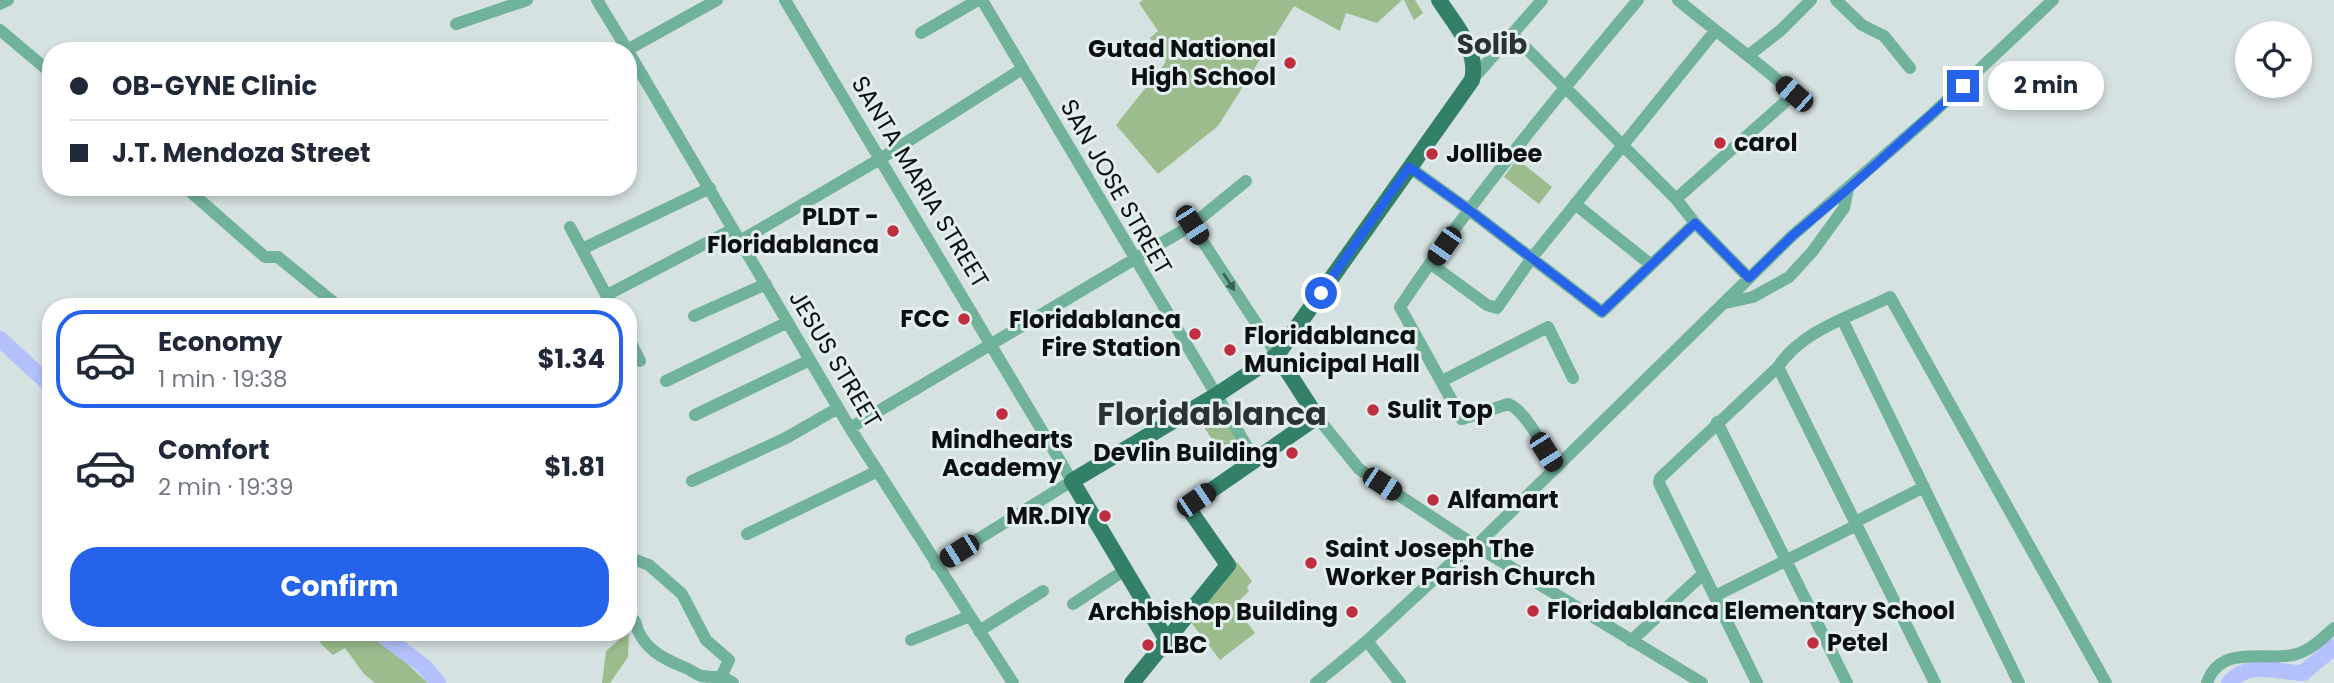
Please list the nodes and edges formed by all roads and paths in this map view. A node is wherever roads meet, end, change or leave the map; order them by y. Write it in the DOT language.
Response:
graph roads {
  1 [pos="8,0"];
  2 [pos="527,0"];
  3 [pos="597,0"];
  4 [pos="717,0"];
  5 [pos="786,0"];
  6 [pos="980,0"];
  7 [pos="1439,0"];
  8 [pos="1542,0"];
  9 [pos="1638,0"];
  10 [pos="1678,0"];
  11 [pos="1811,0"];
  12 [pos="1836,0"];
  13 [pos="2053,0"];
  14 [pos="0,4"];
  15 [pos="456,24"];
  16 [pos="0,30"];
  17 [pos="1715,31"];
  18 [pos="921,33"];
  19 [pos="1513,35"];
  20 [pos="623,42"];
  21 [pos="637,46"];
  22 [pos="1749,55"];
  23 [pos="42,65"];
  24 [pos="637,66"];
  25 [pos="1910,68"];
  26 [pos="1022,69"];
  27 [pos="1472,80"];
  28 [pos="1565,88"];
  29 [pos="1621,146"];
  30 [pos="880,159"];
  31 [pos="1409,167"];
  32 [pos="1246,181"];
  33 [pos="710,188"];
  34 [pos="1848,189"];
  35 [pos="195,196"];
  36 [pos="1676,200"];
  37 [pos="1575,205"];
  38 [pos="1469,210"];
  39 [pos="1695,223"];
  40 [pos="1192,225"];
  41 [pos="570,228"];
  42 [pos="733,229"];
  43 [pos="740,241"];
  44 [pos="582,249"];
  45 [pos="1531,259"];
  46 [pos="1134,260"];
  47 [pos="1431,264"];
  48 [pos="1650,264"];
  49 [pos="1749,278"];
  50 [pos="766,284"];
  51 [pos="328,298"];
  52 [pos="607,298"];
  53 [pos="614,298"];
  54 [pos="1725,303"];
  55 [pos="694,316"];
  56 [pos="1843,321"];
  57 [pos="788,322"];
  58 [pos="990,343"];
  59 [pos="637,355"];
  60 [pos="1277,355"];
  61 [pos="810,360"];
  62 [pos="640,361"];
  63 [pos="1778,367"];
  64 [pos="1573,378"];
  65 [pos="1442,380"];
  66 [pos="666,381"];
  67 [pos="1215,396"];
  68 [pos="838,408"];
  69 [pos="695,415"];
  70 [pos="1317,417"];
  71 [pos="1717,422"];
  72 [pos="850,428"];
  73 [pos="1255,460"];
  74 [pos="1556,468"];
  75 [pos="878,471"];
  76 [pos="692,481"];
  77 [pos="1072,481"];
  78 [pos="1924,487"];
  79 [pos="1856,524"];
  80 [pos="747,534"];
  81 [pos="1474,545"];
  82 [pos="637,560"];
  83 [pos="1785,561"];
  84 [pos="936,565"];
  85 [pos="1125,570"];
  86 [pos="1703,574"];
  87 [pos="1043,591"];
  88 [pos="1715,596"];
  89 [pos="1073,604"];
  90 [pos="970,616"];
  91 [pos="637,628"];
  92 [pos="2334,628"];
  93 [pos="979,631"];
  94 [pos="1166,639"];
  95 [pos="911,640"];
  96 [pos="1367,641"];
  97 [pos="1631,641"];
  98 [pos="722,675"];
  99 [pos="733,683"];
  100 [pos="1013,683"];
  101 [pos="1132,683"];
  102 [pos="1316,683"];
  103 [pos="1400,683"];
  104 [pos="1702,683"];
  105 [pos="1757,683"];
  106 [pos="1847,683"];
  107 [pos="1935,683"];
  108 [pos="2019,683"];
  109 [pos="2106,683"];
  110 [pos="2207,683"];
  1 -- 14 [label="street"];
  2 -- 15 [label="street"];
  3 -- 20 [label="street, JESUS STREET"];
  4 -- 21 [label="street"];
  5 -- 30 [label="street, SANTA MARIA STREET"];
  6 -- 18 [label="street"];
  6 -- 26 [label="street, SAN JOSE STREET"];
  7 -- 27 [label="main road"];
  8 -- 19 [label="street"];
  9 -- 28 [label="street"];
  10 -- 17 [label="street"];
  11 -- 22 [label="street"];
  12 -- 25 [label="street"];
  13 -- 34 [label="street"];
  16 -- 23 [label="street"];
  17 -- 22 [label="street"];
  17 -- 29 [label="street"];
  19 -- 27 [label="street"];
  19 -- 28 [label="street"];
  22 -- 36 [label="street"];
  24 -- 33 [label="street, JESUS STREET"];
  26 -- 30 [label="street"];
  26 -- 46 [label="street, SAN JOSE STREET"];
  27 -- 31 [label="main road"];
  28 -- 29 [label="street"];
  28 -- 38 [label="street"];
  29 -- 36 [label="street"];
  29 -- 37 [label="street"];
  30 -- 43 [label="street"];
  30 -- 58 [label="street, SANTA MARIA STREET"];
  31 -- 38 [label="street"];
  31 -- 60 [label="main road"];
  32 -- 40 [label="street"];
  33 -- 42 [label="street, JESUS STREET"];
  33 -- 44 [label="street"];
  34 -- 49 [label="street"];
  34 -- 54 [label="street"];
  35 -- 51 [label="street"];
  36 -- 39 [label="street"];
  37 -- 45 [label="street"];
  37 -- 48 [label="street"];
  38 -- 45 [label="street"];
  38 -- 47 [label="street"];
  39 -- 48 [label="street"];
  39 -- 49 [label="street"];
  40 -- 46 [label="street"];
  40 -- 60 [label="street, one-way"];
  41 -- 44 [label="street"];
  42 -- 43 [label="street, JESUS STREET"];
  42 -- 53 [label="street"];
  43 -- 50 [label="street, JESUS STREET"];
  44 -- 52 [label="street"];
  45 -- 47 [label="street"];
  45 -- 48 [label="street"];
  46 -- 58 [label="street"];
  46 -- 67 [label="street, SAN JOSE STREET"];
  47 -- 65 [label="street"];
  49 -- 54 [label="street"];
  50 -- 55 [label="street"];
  50 -- 57 [label="street, JESUS STREET"];
  54 -- 74 [label="street"];
  56 -- 63 [label="street"];
  56 -- 78 [label="street"];
  56 -- 109 [label="street"];
  57 -- 61 [label="street, JESUS STREET"];
  57 -- 66 [label="street"];
  58 -- 72 [label="street"];
  58 -- 77 [label="street, SANTA MARIA STREET"];
  59 -- 62 [label="street"];
  60 -- 67 [label="main road"];
  60 -- 70 [label="main road"];
  61 -- 68 [label="street, JESUS STREET"];
  61 -- 69 [label="street"];
  63 -- 71 [label="street"];
  63 -- 79 [label="street"];
  64 -- 65 [label="street"];
  65 -- 74 [label="street"];
  67 -- 73 [label="street, SAN JOSE STREET"];
  67 -- 77 [label="main road"];
  68 -- 72 [label="street, JESUS STREET"];
  68 -- 76 [label="street"];
  70 -- 73 [label="main road"];
  70 -- 81 [label="street"];
  71 -- 83 [label="street"];
  71 -- 86 [label="street"];
  72 -- 75 [label="street, JESUS STREET"];
  73 -- 94 [label="main road"];
  74 -- 81 [label="street"];
  75 -- 80 [label="street"];
  75 -- 84 [label="street, JESUS STREET"];
  77 -- 84 [label="street"];
  77 -- 85 [label="main road, SANTA MARIA STREET"];
  78 -- 79 [label="street"];
  78 -- 108 [label="street"];
  79 -- 83 [label="street"];
  79 -- 107 [label="street"];
  81 -- 96 [label="street"];
  81 -- 97 [label="street"];
  82 -- 98 [label="street"];
  83 -- 88 [label="street"];
  83 -- 106 [label="street"];
  84 -- 90 [label="street, JESUS STREET"];
  85 -- 89 [label="street"];
  85 -- 94 [label="main road, SANTA MARIA STREET"];
  86 -- 88 [label="street"];
  86 -- 97 [label="street"];
  87 -- 93 [label="street"];
  88 -- 105 [label="street"];
  90 -- 93 [label="street, JESUS STREET"];
  90 -- 95 [label="street"];
  91 -- 98 [label="street"];
  92 -- 110 [label="street"];
  93 -- 100 [label="street, JESUS STREET"];
  94 -- 101 [label="main road"];
  96 -- 102 [label="street"];
  96 -- 103 [label="street"];
  97 -- 104 [label="street"];
  98 -- 99 [label="street"];
}
